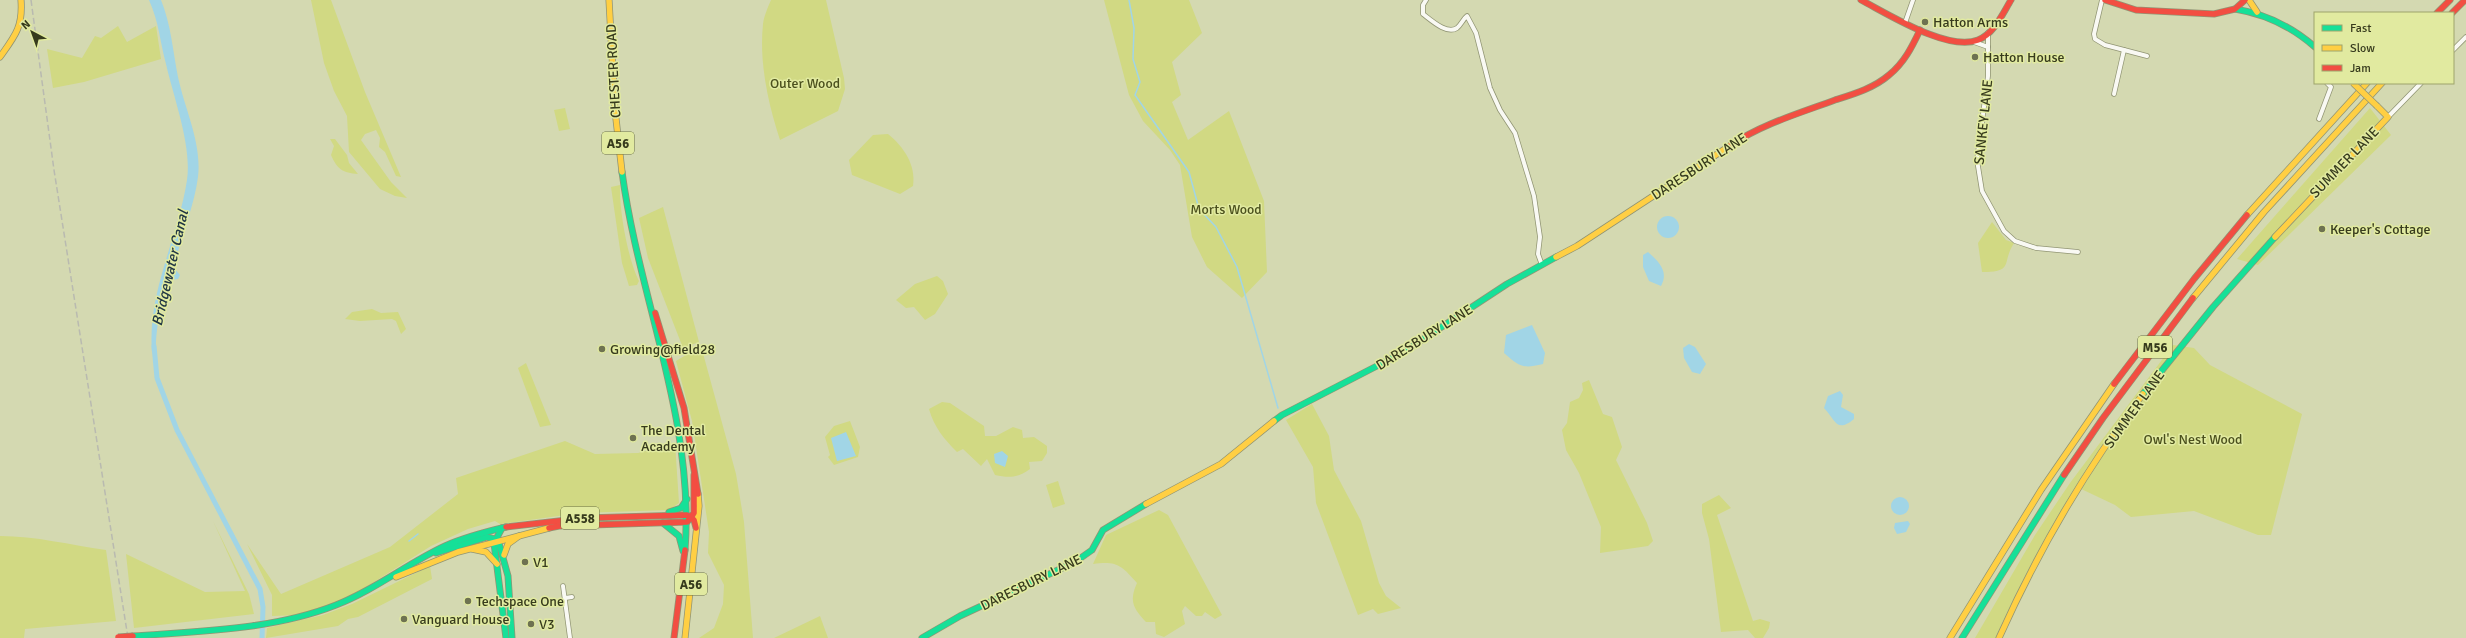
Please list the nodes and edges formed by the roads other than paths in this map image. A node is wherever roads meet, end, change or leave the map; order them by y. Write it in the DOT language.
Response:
graph roads {
  1 [pos="21,0"];
  2 [pos="609,0"];
  3 [pos="1426,0"];
  4 [pos="1861,0"];
  5 [pos="1913,0"];
  6 [pos="2011,0"];
  7 [pos="2103,0"];
  8 [pos="2245,0"];
  9 [pos="2249,0"];
  10 [pos="2450,0"];
  11 [pos="2466,0"];
  12 [pos="2235,9"];
  13 [pos="2257,12"];
  14 [pos="2438,12"];
  15 [pos="2453,12"];
  16 [pos="1905,23"];
  17 [pos="1920,30"];
  18 [pos="1988,33"];
  19 [pos="2466,37"];
  20 [pos="1972,42"];
  21 [pos="1988,46"];
  22 [pos="2314,46"];
  23 [pos="2454,49"];
  24 [pos="2124,50"];
  25 [pos="2147,56"];
  26 [pos="0,57"];
  27 [pos="2329,84"];
  28 [pos="2354,84"];
  29 [pos="2366,84"];
  30 [pos="2381,84"];
  31 [pos="2420,84"];
  32 [pos="2114,94"];
  33 [pos="2388,117"];
  34 [pos="2319,119"];
  35 [pos="2078,252"];
  36 [pos="1542,265"];
  37 [pos="644,283"];
  38 [pos="694,472"];
  39 [pos="687,499"];
  40 [pos="658,516"];
  41 [pos="689,518"];
  42 [pos="663,523"];
  43 [pos="502,528"];
  44 [pos="697,530"];
  45 [pos="522,534"];
  46 [pos="496,539"];
  47 [pos="470,549"];
  48 [pos="429,554"];
  49 [pos="504,558"];
  50 [pos="685,560"];
  51 [pos="497,564"];
  52 [pos="390,579"];
  53 [pos="564,586"];
  54 [pos="572,597"];
  55 [pos="565,598"];
  56 [pos="116,638"];
  57 [pos="506,638"];
  58 [pos="512,638"];
  59 [pos="570,638"];
  60 [pos="674,638"];
  61 [pos="685,638"];
  62 [pos="922,638"];
  63 [pos="1950,638"];
  64 [pos="1962,638"];
  65 [pos="1999,638"];
  1 -- 26 [label="main road"];
  2 -- 37 [label="main road, CHESTER ROAD / A56"];
  3 -- 36 [label="street"];
  4 -- 16 [label="main road"];
  5 -- 16 [label="street"];
  6 -- 18 [label="main road"];
  7 -- 12 [label="main road"];
  7 -- 24 [label="street"];
  8 -- 12 [label="main road"];
  9 -- 13 [label="main road"];
  10 -- 14 [label="main road"];
  11 -- 15 [label="main road"];
  12 -- 13 [label="main road"];
  13 -- 22 [label="main road"];
  16 -- 17 [label="main road"];
  17 -- 20 [label="main road"];
  17 -- 36 [label="main road, DARESBURY LANE"];
  18 -- 20 [label="main road"];
  18 -- 21 [label="street, SANKEY LANE"];
  19 -- 23 [label="street"];
  20 -- 21 [label="street"];
  21 -- 35 [label="street, SANKEY LANE"];
  24 -- 25 [label="street"];
  24 -- 32 [label="street"];
  27 -- 34 [label="street"];
  28 -- 33 [label="main road, bridge"];
  29 -- 63 [label="main road, M56"];
  30 -- 64 [label="main road, M56"];
  31 -- 33 [label="street"];
  33 -- 65 [label="main road, SUMMER LANE"];
  36 -- 62 [label="main road, DARESBURY LANE"];
  37 -- 38 [label="main road, CHESTER ROAD / A56"];
  37 -- 39 [label="main road, CHESTER ROAD / A56"];
  38 -- 41 [label="main road, A56"];
  38 -- 44 [label="main road, CHESTER ROAD / A56"];
  39 -- 40 [label="main road, A558"];
  39 -- 41 [label="main road, CHESTER ROAD / A56"];
  40 -- 41 [label="main road, A558"];
  40 -- 43 [label="main road, A558"];
  41 -- 42 [label="main road, A558"];
  41 -- 44 [label="main road, A56"];
  41 -- 50 [label="main road, CHESTER ROAD / A56"];
  42 -- 45 [label="main road, A558"];
  42 -- 50 [label="main road"];
  43 -- 46 [label="main road"];
  43 -- 48 [label="main road, A558"];
  44 -- 61 [label="main road, CHESTER ROAD / A56"];
  45 -- 46 [label="main road, A558"];
  45 -- 49 [label="main road"];
  46 -- 47 [label="main road, A558"];
  46 -- 48 [label="main road"];
  46 -- 49 [label="main road"];
  46 -- 51 [label="main road"];
  47 -- 51 [label="main road"];
  47 -- 52 [label="main road, A558"];
  48 -- 52 [label="main road, A558"];
  49 -- 58 [label="main road"];
  50 -- 60 [label="main road, CHESTER ROAD / A56"];
  51 -- 57 [label="main road"];
  52 -- 56 [label="main road, A558, bridge"];
  53 -- 55 [label="street"];
  54 -- 55 [label="street"];
  55 -- 59 [label="street"];
}
